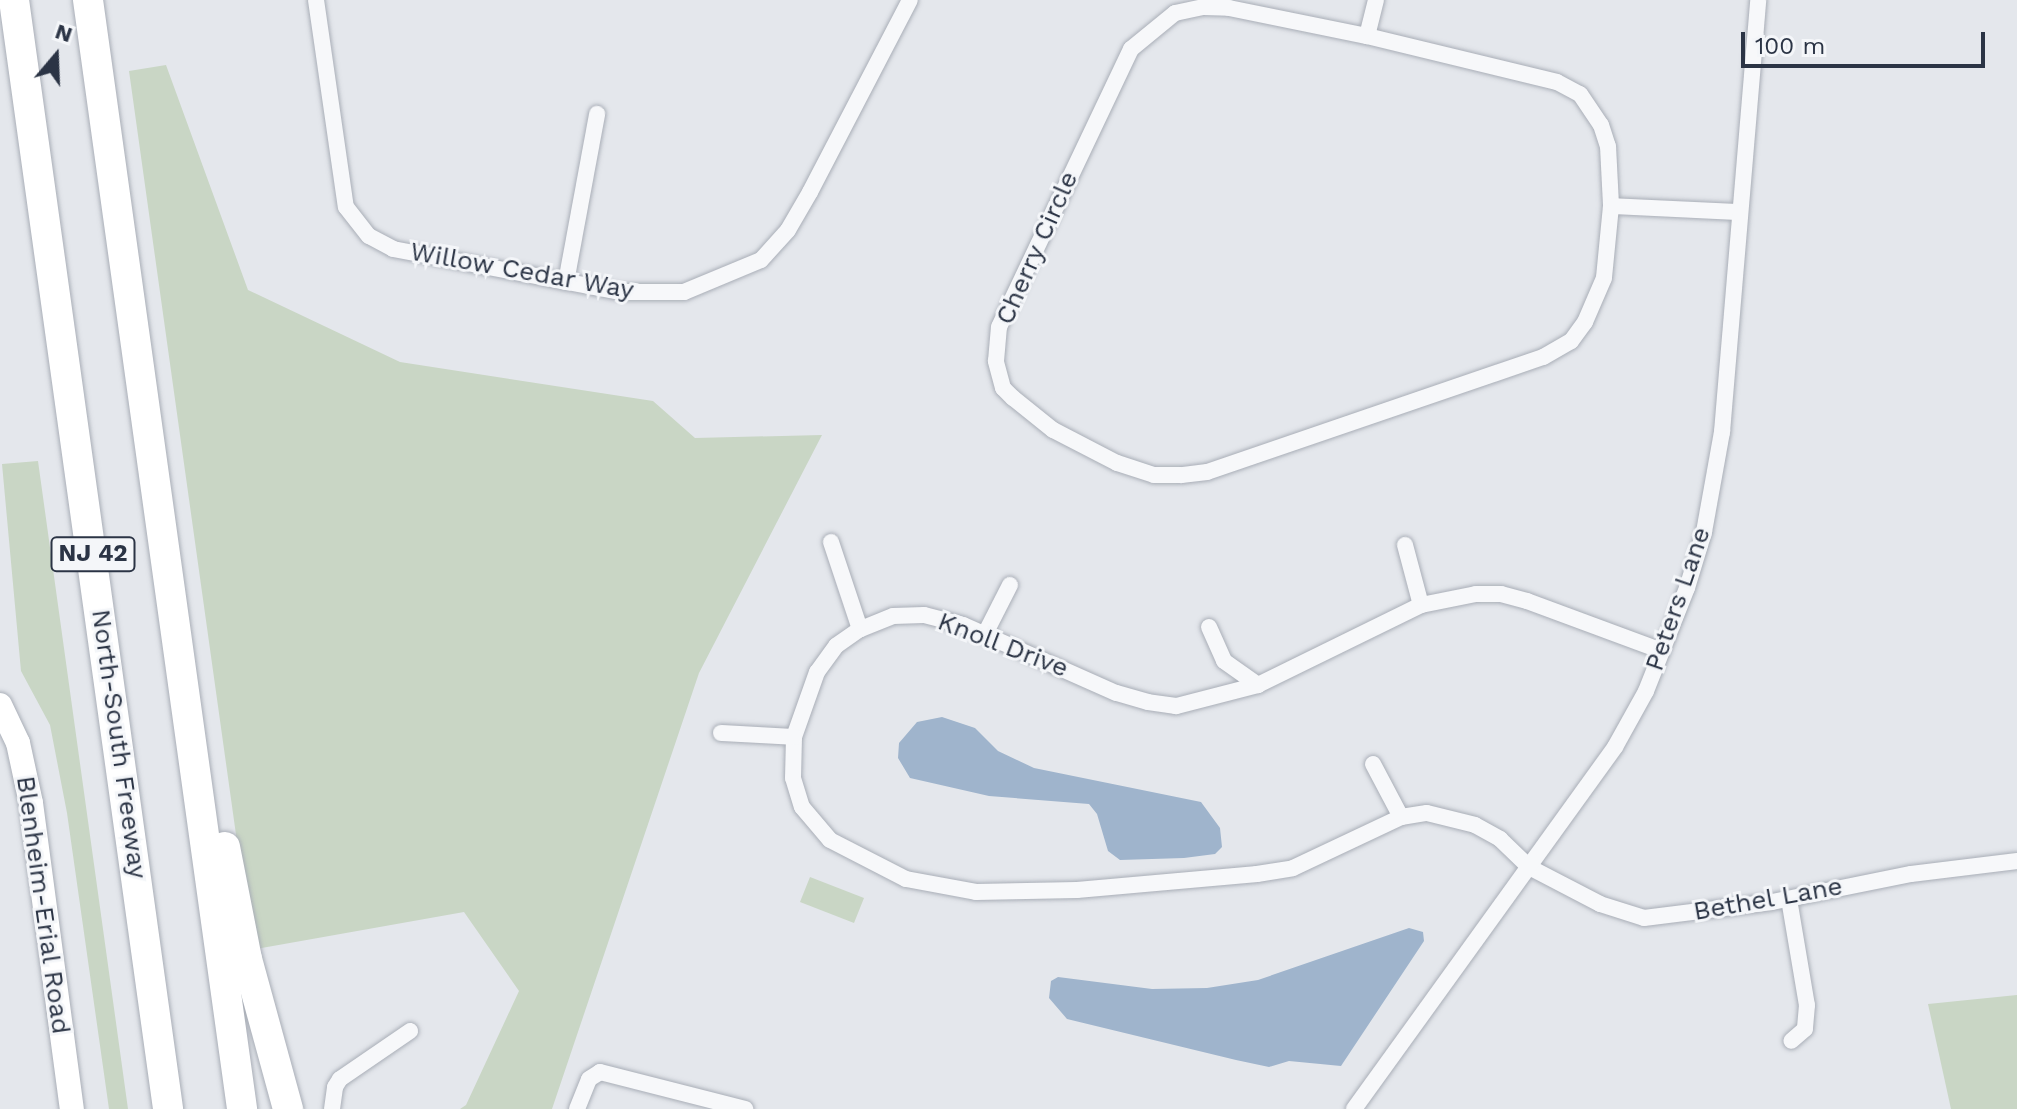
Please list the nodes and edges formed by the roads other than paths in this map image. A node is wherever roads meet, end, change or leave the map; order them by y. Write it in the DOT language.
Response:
graph roads {
  1 [pos="14,0"];
  2 [pos="88,0"];
  3 [pos="316,0"];
  4 [pos="910,0"];
  5 [pos="1376,0"];
  6 [pos="1758,0"];
  7 [pos="1367,36"];
  8 [pos="597,114"];
  9 [pos="1611,206"];
  10 [pos="1740,212"];
  11 [pos="566,282"];
  12 [pos="831,542"];
  13 [pos="1405,545"];
  14 [pos="165,546"];
  15 [pos="1010,585"];
  16 [pos="1421,605"];
  17 [pos="1209,627"];
  18 [pos="860,629"];
  19 [pos="985,634"];
  20 [pos="1662,651"];
  21 [pos="1258,685"];
  22 [pos="0,705"];
  23 [pos="721,733"];
  24 [pos="794,737"];
  25 [pos="1373,764"];
  26 [pos="1401,817"];
  27 [pos="2017,861"];
  28 [pos="1529,867"];
  29 [pos="1789,899"];
  30 [pos="410,1031"];
  31 [pos="1791,1041"];
  32 [pos="72,1109"];
  33 [pos="168,1109"];
  34 [pos="242,1109"];
  35 [pos="288,1109"];
  36 [pos="332,1109"];
  37 [pos="577,1109"];
  38 [pos="745,1109"];
  39 [pos="1354,1109"];
  1 -- 33 [label="highway, North-South Freeway / NJ 42"];
  2 -- 14 [label="highway, NJ 42"];
  3 -- 11 [label="street, Willow Cedar Way"];
  4 -- 11 [label="street, Willow Cedar Way"];
  5 -- 7 [label="street"];
  6 -- 10 [label="street, Peters Lane"];
  7 -- 9 [label="street, Cherry Circle"];
  7 -- 9 [label="street, Cherry Circle"];
  8 -- 11 [label="street"];
  9 -- 10 [label="street"];
  10 -- 20 [label="street, Peters Lane"];
  12 -- 18 [label="street"];
  13 -- 16 [label="street"];
  14 -- 34 [label="highway, NJ 42"];
  14 -- 35 [label="highway"];
  15 -- 19 [label="street"];
  16 -- 20 [label="street, Knoll Drive"];
  16 -- 21 [label="street, Knoll Drive"];
  17 -- 21 [label="street"];
  18 -- 19 [label="street, Knoll Drive"];
  18 -- 24 [label="street, Knoll Drive"];
  19 -- 21 [label="street, Knoll Drive"];
  20 -- 28 [label="street, Peters Lane"];
  22 -- 32 [label="main road, Blenheim-Erial Road"];
  23 -- 24 [label="street"];
  24 -- 26 [label="street, Knoll Drive"];
  25 -- 26 [label="street"];
  26 -- 28 [label="street, Knoll Drive"];
  27 -- 29 [label="street, Bethel Lane"];
  28 -- 29 [label="street, Bethel Lane"];
  28 -- 39 [label="street, Peters Lane"];
  29 -- 31 [label="street"];
  30 -- 36 [label="street"];
  37 -- 38 [label="street"];
}
